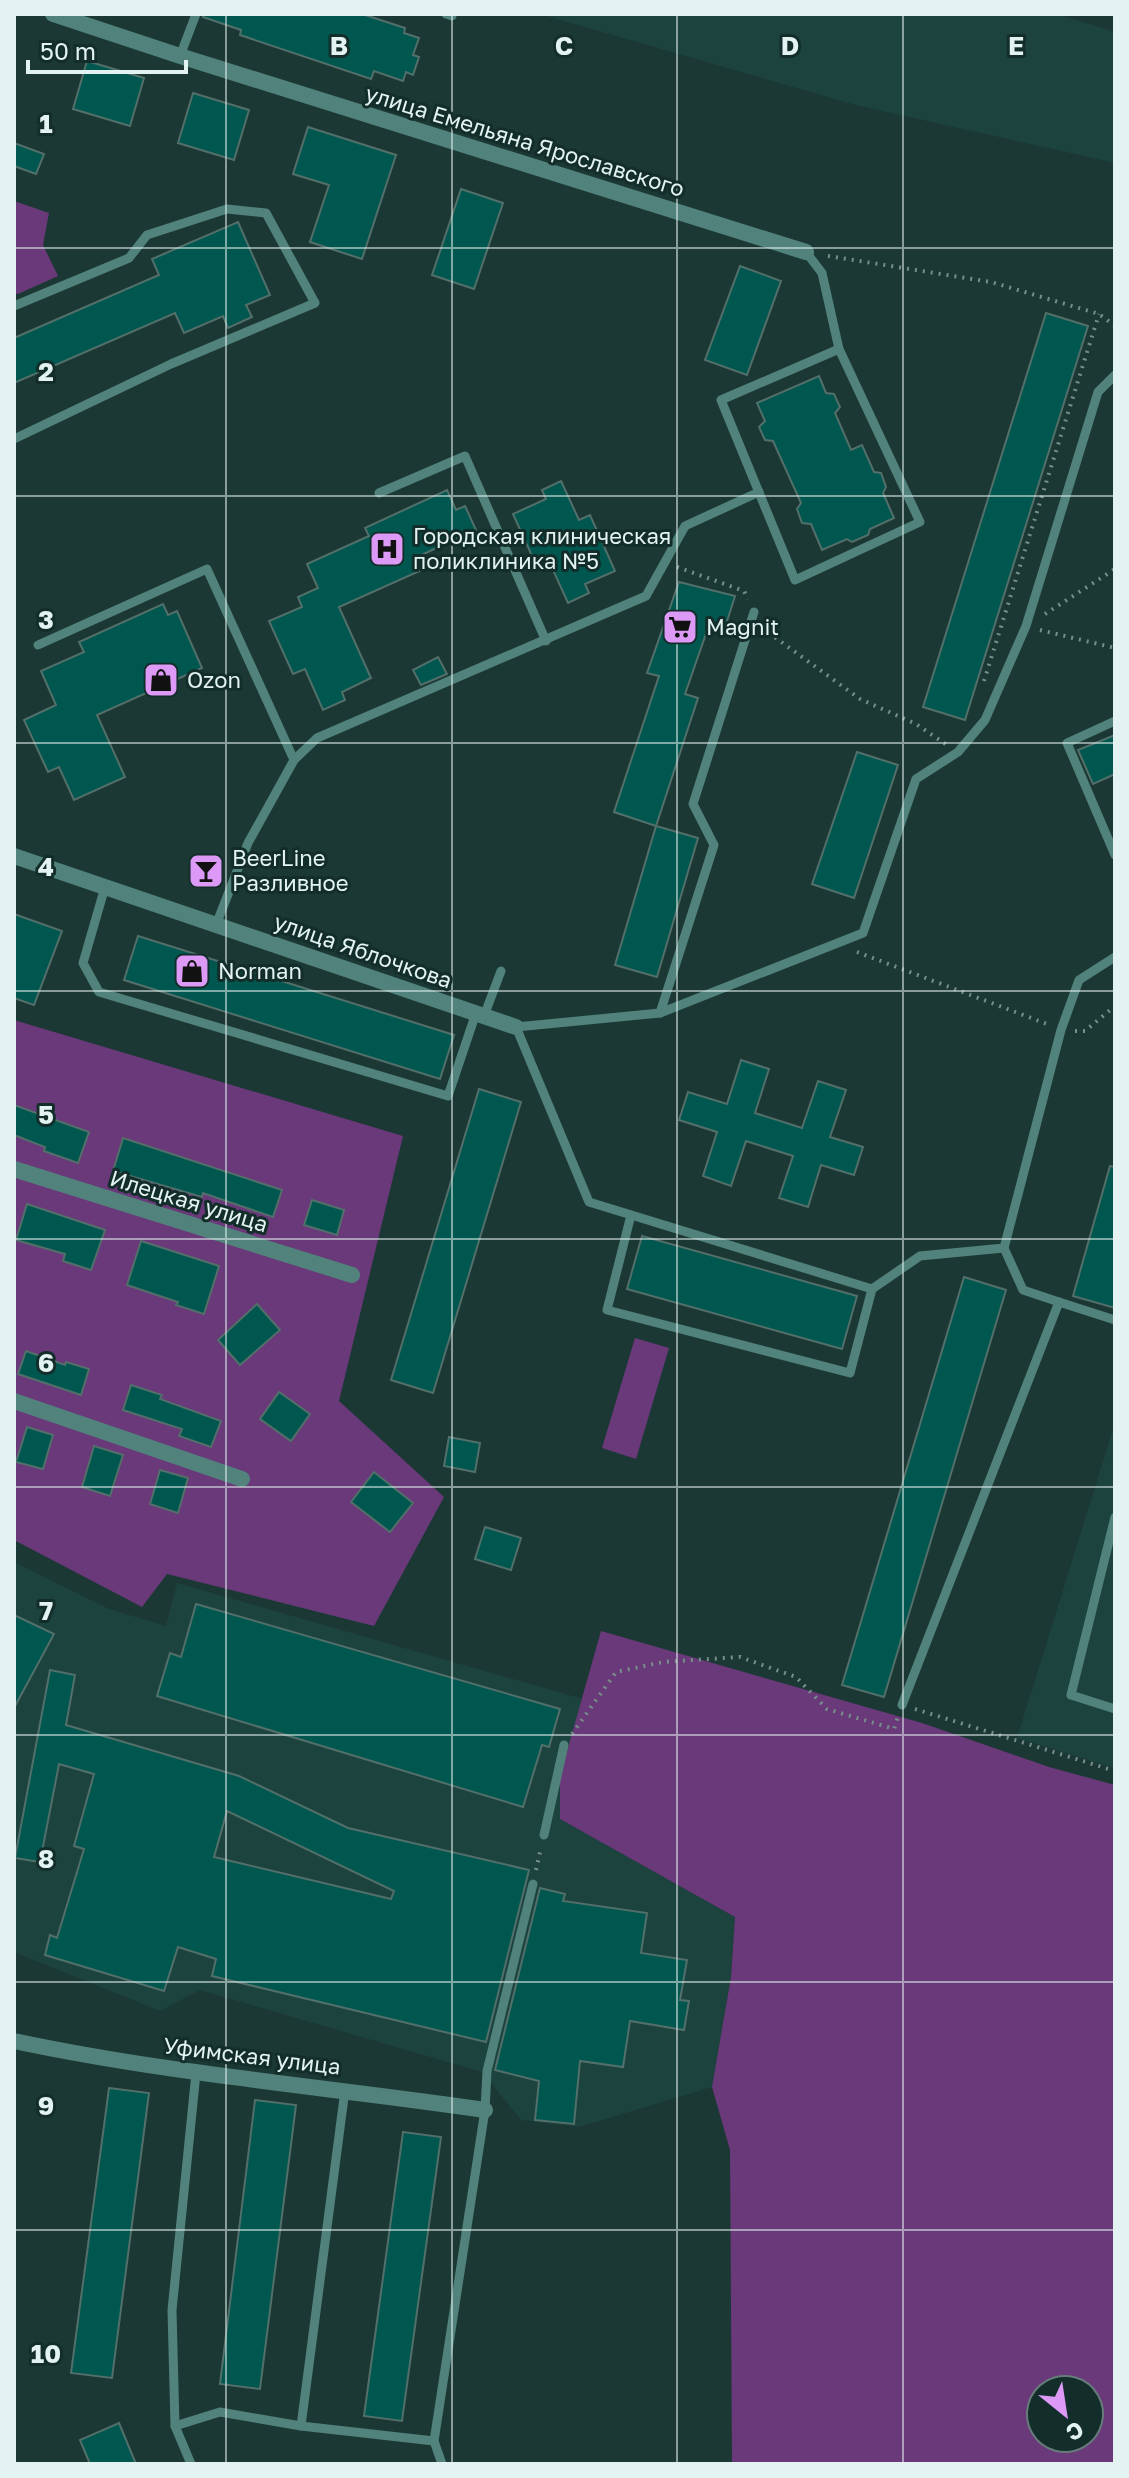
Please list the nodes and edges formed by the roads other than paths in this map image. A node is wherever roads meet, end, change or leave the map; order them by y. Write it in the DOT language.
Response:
graph roads {
  1 [pos="53,14"];
  2 [pos="196,14"];
  3 [pos="180,56"];
  4 [pos="806,252"];
  5 [pos="14,306"];
  6 [pos="839,349"];
  7 [pos="1115,375"];
  8 [pos="14,439"];
  9 [pos="759,492"];
  10 [pos="379,493"];
  11 [pos="754,612"];
  12 [pos="546,641"];
  13 [pos="38,645"];
  14 [pos="1115,721"];
  15 [pos="294,760"];
  16 [pos="1115,855"];
  17 [pos="14,856"];
  18 [pos="105,887"];
  19 [pos="216,925"];
  20 [pos="1115,957"];
  21 [pos="501,971"];
  22 [pos="660,1013"];
  23 [pos="480,1014"];
  24 [pos="516,1027"];
  25 [pos="14,1169"];
  26 [pos="631,1215"];
  27 [pos="1004,1248"];
  28 [pos="352,1275"];
  29 [pos="872,1289"];
  30 [pos="1059,1302"];
  31 [pos="1115,1320"];
  32 [pos="14,1401"];
  33 [pos="242,1479"];
  34 [pos="1115,1517"];
  35 [pos="902,1705"];
  36 [pos="1115,1709"];
  37 [pos="564,1745"];
  38 [pos="544,1835"];
  39 [pos="533,1884"];
  40 [pos="14,2041"];
  41 [pos="196,2073"];
  42 [pos="345,2090"];
  43 [pos="485,2110"];
  44 [pos="175,2426"];
  45 [pos="301,2426"];
  46 [pos="434,2441"];
  47 [pos="191,2464"];
  48 [pos="442,2464"];
  1 -- 3 [label="street, улица Емельяна Ярославского"];
  2 -- 3 [label="lane"];
  3 -- 4 [label="street, улица Емельяна Ярославского"];
  4 -- 6 [label="lane"];
  5 -- 8 [label="lane"];
  6 -- 9 [label="lane"];
  6 -- 9 [label="lane"];
  7 -- 22 [label="lane"];
  9 -- 12 [label="lane"];
  10 -- 12 [label="lane"];
  11 -- 22 [label="lane"];
  12 -- 15 [label="lane"];
  13 -- 15 [label="lane"];
  14 -- 16 [label="lane"];
  15 -- 19 [label="lane"];
  17 -- 18 [label="street, улица Яблочкова"];
  18 -- 19 [label="street, улица Яблочкова"];
  18 -- 23 [label="lane"];
  19 -- 23 [label="street, улица Яблочкова"];
  20 -- 27 [label="lane"];
  21 -- 23 [label="lane"];
  22 -- 24 [label="lane"];
  23 -- 24 [label="street, улица Яблочкова"];
  24 -- 26 [label="lane"];
  25 -- 28 [label="street, Илецкая улица"];
  26 -- 29 [label="lane"];
  26 -- 29 [label="lane"];
  27 -- 29 [label="lane"];
  27 -- 30 [label="lane"];
  30 -- 31 [label="lane"];
  30 -- 35 [label="lane"];
  32 -- 33 [label="street"];
  34 -- 36 [label="lane"];
  37 -- 38 [label="lane"];
  39 -- 43 [label="lane"];
  40 -- 41 [label="street, Уфимская улица"];
  41 -- 42 [label="street, Уфимская улица"];
  41 -- 44 [label="lane"];
  42 -- 43 [label="street, Уфимская улица"];
  42 -- 45 [label="lane"];
  43 -- 46 [label="lane"];
  44 -- 45 [label="lane"];
  44 -- 47 [label="lane"];
  45 -- 46 [label="lane"];
  46 -- 48 [label="lane"];
}
